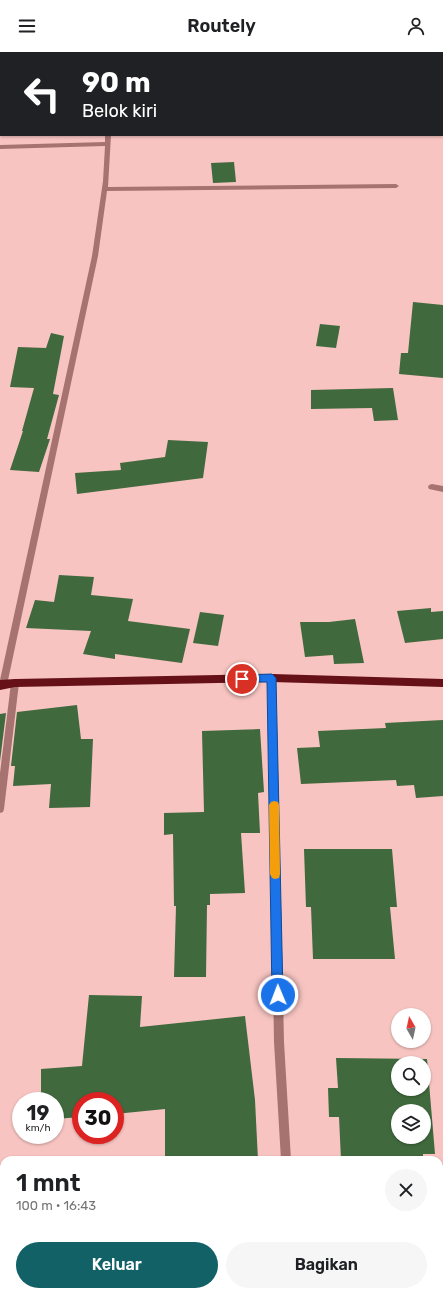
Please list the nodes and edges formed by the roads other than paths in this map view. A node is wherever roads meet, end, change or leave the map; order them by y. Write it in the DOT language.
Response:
graph roads {
  1 [pos="108,136"];
  2 [pos="108,144"];
  3 [pos="0,147"];
  4 [pos="396,186"];
  5 [pos="105,189"];
  6 [pos="432,487"];
  7 [pos="443,489"];
  8 [pos="272,678"];
  9 [pos="14,683"];
  10 [pos="443,683"];
  11 [pos="1,685"];
  12 [pos="0,809"];
  13 [pos="286,1156"];
  1 -- 2 [label="street"];
  2 -- 3 [label="street"];
  2 -- 5 [label="street"];
  4 -- 5 [label="street"];
  5 -- 11 [label="street"];
  6 -- 7 [label="street"];
  8 -- 9 [label="highway"];
  8 -- 10 [label="highway"];
  8 -- 13 [label="street"];
  9 -- 11 [label="highway"];
  9 -- 12 [label="street"];
}
